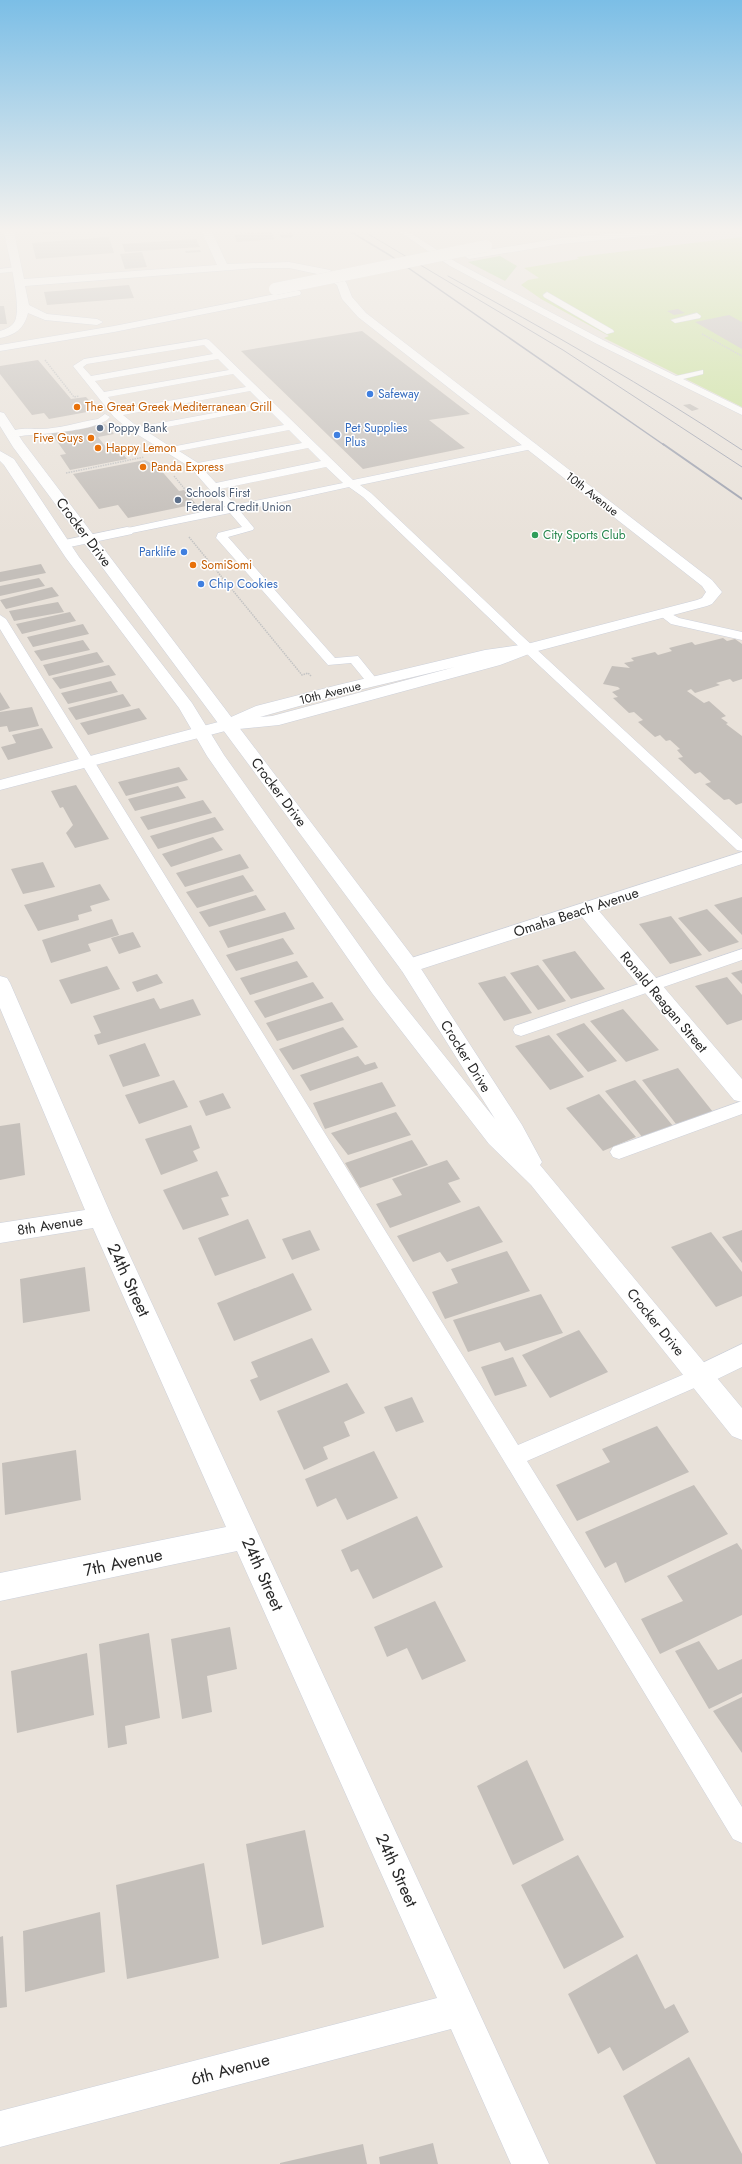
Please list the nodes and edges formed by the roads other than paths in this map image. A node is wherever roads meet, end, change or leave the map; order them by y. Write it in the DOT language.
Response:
graph roads {
  1 [pos="21,333"];
  2 [pos="90,333"];
  3 [pos="385,333"];
  4 [pos="586,333"];
  5 [pos="0,336"];
  6 [pos="0,348"];
  7 [pos="220,356"];
  8 [pos="236,372"];
  9 [pos="700,372"];
  10 [pos="88,379"];
  11 [pos="674,379"];
  12 [pos="252,388"];
  13 [pos="702,393"];
  14 [pos="102,395"];
  15 [pos="270,405"];
  16 [pos="742,412"];
  17 [pos="117,414"];
  18 [pos="0,416"];
  19 [pos="742,423"];
  20 [pos="292,427"];
  21 [pos="137,430"];
  22 [pos="12,434"];
  23 [pos="310,445"];
  24 [pos="532,446"];
  25 [pos="169,450"];
  26 [pos="0,455"];
  27 [pos="328,463"];
  28 [pos="196,467"];
  29 [pos="353,484"];
  30 [pos="213,487"];
  31 [pos="232,509"];
  32 [pos="127,531"];
  33 [pos="90,539"];
  34 [pos="65,544"];
  35 [pos="664,614"];
  36 [pos="0,619"];
  37 [pos="742,636"];
  38 [pos="528,649"];
  39 [pos="373,682"];
  40 [pos="228,725"];
  41 [pos="202,733"];
  42 [pos="87,763"];
  43 [pos="0,785"];
  44 [pos="742,847"];
  45 [pos="742,858"];
  46 [pos="586,909"];
  47 [pos="742,954"];
  48 [pos="409,966"];
  49 [pos="0,983"];
  50 [pos="650,986"];
  51 [pos="521,1030"];
  52 [pos="742,1094"];
  53 [pos="742,1107"];
  54 [pos="620,1152"];
  55 [pos="539,1179"];
  56 [pos="100,1217"];
  57 [pos="0,1233"];
  58 [pos="742,1356"];
  59 [pos="701,1376"];
  60 [pos="742,1428"];
  61 [pos="513,1457"];
  62 [pos="246,1536"];
  63 [pos="0,1587"];
  64 [pos="742,1830"];
  65 [pos="460,2010"];
  66 [pos="0,2129"];
  67 [pos="530,2164"];
  1 -- 5 [label="street"];
  2 -- 6 [label="street"];
  3 -- 24 [label="street, 10th Avenue"];
  4 -- 11 [label="lane"];
  7 -- 8 [label="lane"];
  7 -- 10 [label="lane"];
  7 -- 10 [label="lane"];
  8 -- 12 [label="lane"];
  8 -- 14 [label="lane"];
  9 -- 11 [label="lane"];
  10 -- 14 [label="lane"];
  11 -- 13 [label="lane"];
  12 -- 15 [label="lane"];
  12 -- 17 [label="lane"];
  13 -- 16 [label="lane"];
  13 -- 19 [label="lane"];
  14 -- 17 [label="lane"];
  15 -- 20 [label="lane"];
  15 -- 21 [label="lane"];
  17 -- 21 [label="lane"];
  17 -- 22 [label="lane"];
  18 -- 22 [label="street, Crocker Drive"];
  20 -- 23 [label="lane"];
  20 -- 25 [label="lane"];
  21 -- 25 [label="lane"];
  22 -- 33 [label="street, Crocker Drive"];
  23 -- 27 [label="lane"];
  23 -- 28 [label="lane"];
  24 -- 29 [label="lane"];
  24 -- 35 [label="street, 10th Avenue"];
  25 -- 28 [label="lane"];
  26 -- 34 [label="street, Crocker Drive"];
  27 -- 29 [label="lane"];
  27 -- 30 [label="lane"];
  28 -- 30 [label="lane"];
  29 -- 31 [label="lane"];
  29 -- 38 [label="lane"];
  30 -- 31 [label="lane"];
  31 -- 32 [label="lane"];
  31 -- 39 [label="lane"];
  32 -- 33 [label="street"];
  33 -- 34 [label="street"];
  33 -- 40 [label="street, Crocker Drive"];
  34 -- 41 [label="street, Crocker Drive"];
  35 -- 37 [label="lane"];
  35 -- 38 [label="street, 10th Avenue"];
  36 -- 42 [label="lane"];
  38 -- 39 [label="street, 10th Avenue"];
  38 -- 40 [label="street, 10th Avenue"];
  38 -- 44 [label="lane"];
  39 -- 40 [label="street, 10th Avenue"];
  40 -- 41 [label="street, 10th Avenue"];
  40 -- 48 [label="street, Crocker Drive"];
  41 -- 42 [label="street, 10th Avenue"];
  41 -- 55 [label="street, Crocker Drive"];
  42 -- 43 [label="street, 10th Avenue"];
  42 -- 61 [label="lane"];
  45 -- 46 [label="street, Omaha Beach Avenue"];
  46 -- 48 [label="street, Omaha Beach Avenue"];
  46 -- 50 [label="street, Ronald Reagan Street"];
  47 -- 50 [label="lane"];
  48 -- 55 [label="street, Crocker Drive"];
  49 -- 56 [label="street, 24th Street"];
  50 -- 51 [label="lane"];
  50 -- 52 [label="street, Ronald Reagan Street"];
  53 -- 54 [label="lane"];
  55 -- 59 [label="street, Crocker Drive"];
  56 -- 57 [label="street, 8th Avenue"];
  56 -- 62 [label="street, 24th Street"];
  58 -- 59 [label="street"];
  59 -- 60 [label="street, Crocker Drive"];
  59 -- 61 [label="lane"];
  61 -- 64 [label="lane"];
  62 -- 63 [label="street, 7th Avenue"];
  62 -- 65 [label="street, 24th Street"];
  65 -- 66 [label="street, 6th Avenue"];
  65 -- 67 [label="street, 24th Street"];
}
